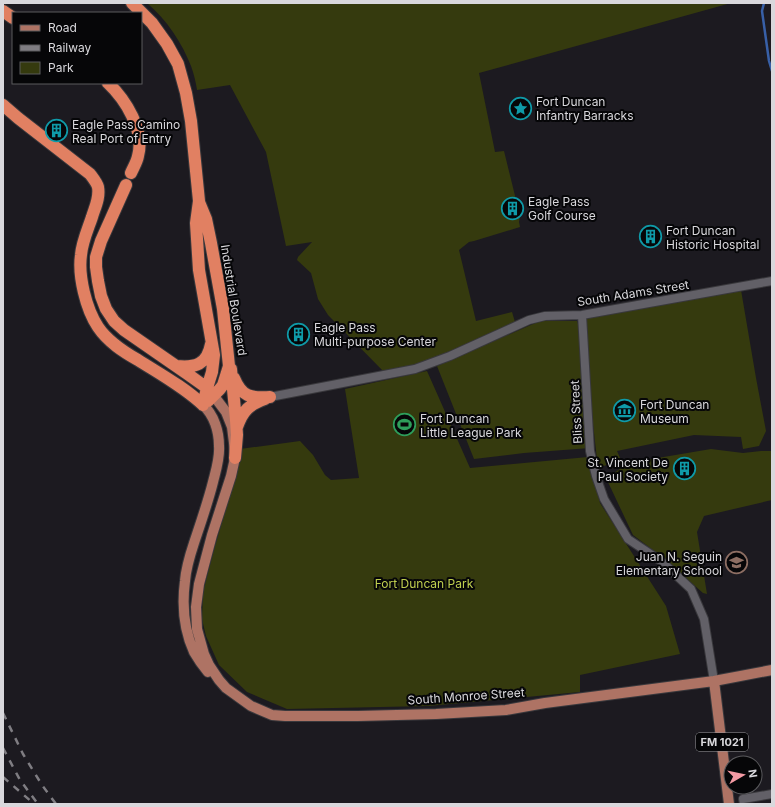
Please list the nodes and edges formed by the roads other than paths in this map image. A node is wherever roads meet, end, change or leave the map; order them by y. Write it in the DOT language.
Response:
graph roads {
  1 [pos="132,3"];
  2 [pos="3,11"];
  3 [pos="141,12"];
  4 [pos="142,13"];
  5 [pos="12,17"];
  6 [pos="109,84"];
  7 [pos="3,105"];
  8 [pos="131,173"];
  9 [pos="126,185"];
  10 [pos="199,200"];
  11 [pos="81,267"];
  12 [pos="96,267"];
  13 [pos="772,281"];
  14 [pos="582,316"];
  15 [pos="212,341"];
  16 [pos="229,359"];
  17 [pos="176,366"];
  18 [pos="231,373"];
  19 [pos="210,392"];
  20 [pos="270,397"];
  21 [pos="203,405"];
  22 [pos="236,430"];
  23 [pos="235,458"];
  24 [pos="772,670"];
  25 [pos="219,680"];
  26 [pos="714,681"];
  27 [pos="772,794"];
  28 [pos="729,804"];
  29 [pos="744,804"];
  1 -- 3 [label="highway, Industrial Boulevard"];
  2 -- 5 [label="highway"];
  4 -- 10 [label="highway, Industrial Boulevard"];
  6 -- 8 [label="highway"];
  7 -- 11 [label="highway"];
  9 -- 12 [label="highway"];
  10 -- 15 [label="highway, Industrial Boulevard"];
  10 -- 16 [label="highway, Industrial Boulevard"];
  11 -- 12 [label="highway"];
  11 -- 21 [label="highway"];
  12 -- 17 [label="highway"];
  13 -- 14 [label="street, South Adams Street"];
  14 -- 20 [label="street, South Adams Street"];
  14 -- 26 [label="street, Bliss Street"];
  15 -- 17 [label="highway"];
  15 -- 19 [label="highway, Industrial Boulevard"];
  16 -- 18 [label="highway"];
  16 -- 19 [label="highway, Industrial Boulevard"];
  17 -- 19 [label="highway"];
  18 -- 20 [label="highway"];
  18 -- 22 [label="highway"];
  19 -- 21 [label="highway, Industrial Boulevard"];
  19 -- 23 [label="main road"];
  20 -- 22 [label="highway"];
  21 -- 25 [label="main road"];
  22 -- 23 [label="highway"];
  23 -- 25 [label="main road"];
  24 -- 26 [label="main road, South Monroe Street"];
  25 -- 26 [label="main road, South Monroe Street"];
  26 -- 28 [label="main road, FM 1021"];
  27 -- 29 [label="street"];
}
